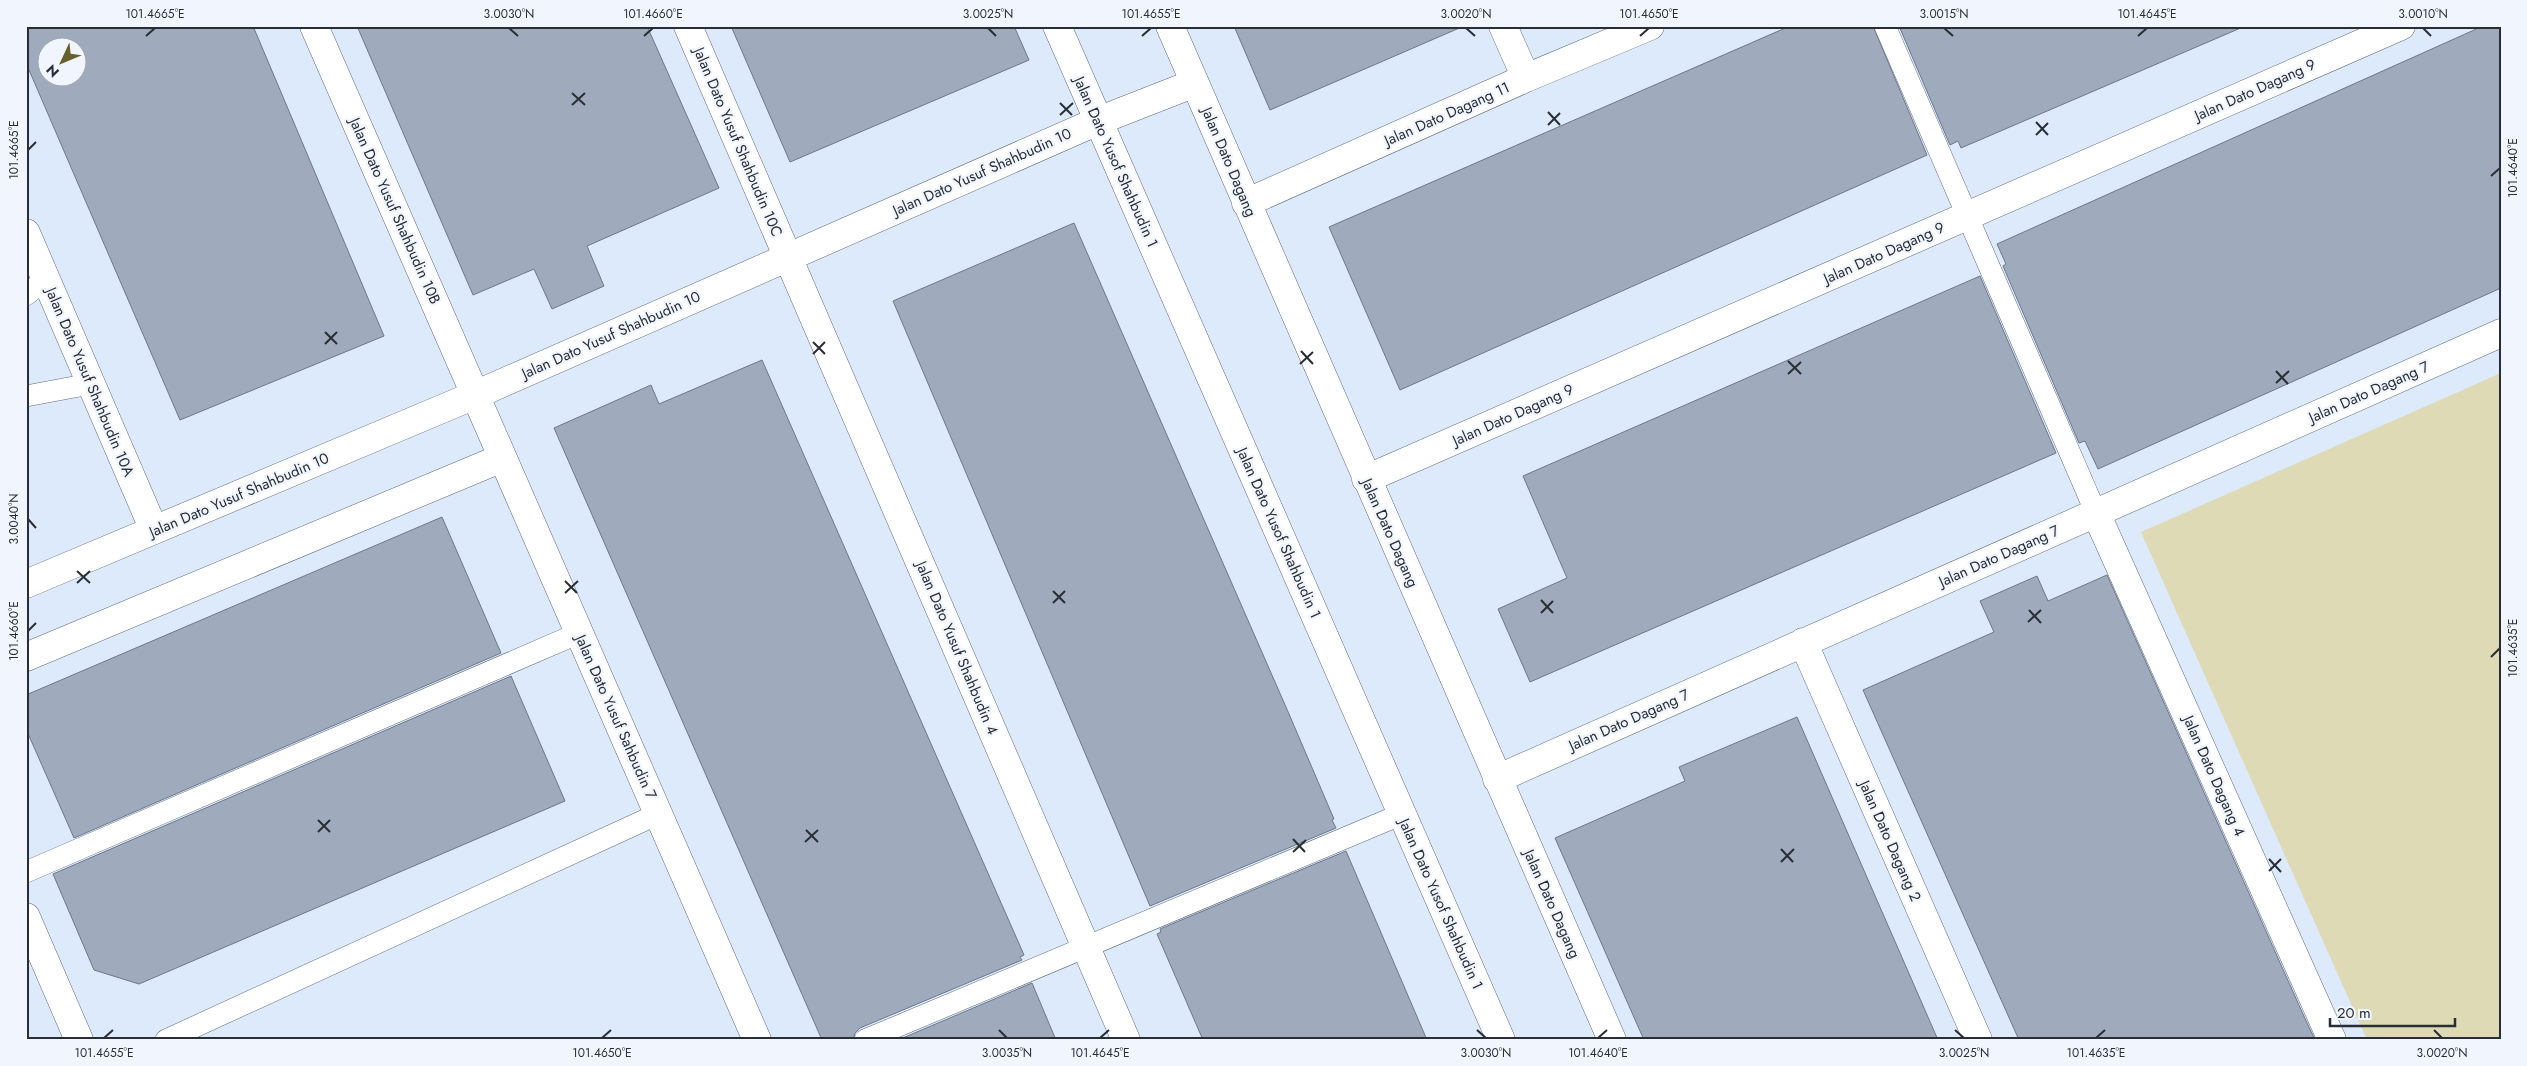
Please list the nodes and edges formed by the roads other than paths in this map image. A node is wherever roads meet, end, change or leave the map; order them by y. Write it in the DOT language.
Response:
graph roads {
  1 [pos="314,26"];
  2 [pos="688,26"];
  3 [pos="1056,26"];
  4 [pos="1170,26"];
  5 [pos="1503,26"];
  6 [pos="1650,26"];
  7 [pos="1885,26"];
  8 [pos="2401,26"];
  9 [pos="1526,78"];
  10 [pos="1195,83"];
  11 [pos="1098,121"];
  12 [pos="1246,203"];
  13 [pos="1967,216"];
  14 [pos="26,233"];
  15 [pos="788,257"];
  16 [pos="36,287"];
  17 [pos="2501,333"];
  18 [pos="90,384"];
  19 [pos="475,395"];
  20 [pos="26,396"];
  21 [pos="502,458"];
  22 [pos="1366,479"];
  23 [pos="2096,513"];
  24 [pos="154,530"];
  25 [pos="26,584"];
  26 [pos="580,633"];
  27 [pos="1803,642"];
  28 [pos="26,657"];
  29 [pos="1497,779"];
  30 [pos="658,814"];
  31 [pos="1402,814"];
  32 [pos="26,872"];
  33 [pos="26,917"];
  34 [pos="1086,947"];
  35 [pos="79,1040"];
  36 [pos="166,1040"];
  37 [pos="757,1040"];
  38 [pos="865,1040"];
  39 [pos="1126,1040"];
  40 [pos="1501,1040"];
  41 [pos="1612,1040"];
  42 [pos="1978,1040"];
  43 [pos="2332,1040"];
  1 -- 19 [label="street, Jalan Dato Yusuf Shahbudin 10B"];
  2 -- 15 [label="street, Jalan Dato Yusuf Shahbudin 10C"];
  3 -- 11 [label="street, Jalan Dato Yusof Shahbudin 1"];
  4 -- 10 [label="street, Jalan Dato Dagang"];
  5 -- 9 [label="street"];
  6 -- 9 [label="street, Jalan Dato Dagang 11"];
  7 -- 13 [label="lane"];
  8 -- 13 [label="street, Jalan Dato Dagang 9"];
  9 -- 12 [label="street, Jalan Dato Dagang 11"];
  10 -- 11 [label="street, Jalan Dato Yusuf Shahbudin 10"];
  10 -- 12 [label="street, Jalan Dato Dagang"];
  11 -- 15 [label="street, Jalan Dato Yusuf Shahbudin 10"];
  11 -- 31 [label="street, Jalan Dato Yusof Shahbudin 1"];
  12 -- 22 [label="street, Jalan Dato Dagang"];
  13 -- 22 [label="street, Jalan Dato Dagang 9"];
  13 -- 23 [label="lane"];
  14 -- 16 [label="street, Jalan Dato Yusuf Shahbudin 10A"];
  15 -- 19 [label="street, Jalan Dato Yusuf Shahbudin 10"];
  15 -- 34 [label="street, Jalan Dato Yusuf Shahbudin 4"];
  16 -- 18 [label="street, Jalan Dato Yusuf Shahbudin 10A"];
  17 -- 23 [label="street, Jalan Dato Dagang 7"];
  18 -- 20 [label="lane"];
  18 -- 24 [label="street, Jalan Dato Yusuf Shahbudin 10A"];
  19 -- 21 [label="street, Jalan Dato Yusuf Sahbudin 7"];
  19 -- 24 [label="street, Jalan Dato Yusuf Shahbudin 10"];
  21 -- 26 [label="street, Jalan Dato Yusuf Sahbudin 7"];
  21 -- 28 [label="street"];
  22 -- 29 [label="street, Jalan Dato Dagang"];
  23 -- 27 [label="street, Jalan Dato Dagang 7"];
  23 -- 43 [label="street, Jalan Dato Dagang 4"];
  24 -- 25 [label="street, Jalan Dato Yusuf Shahbudin 10"];
  26 -- 30 [label="street, Jalan Dato Yusuf Sahbudin 7"];
  26 -- 32 [label="lane"];
  27 -- 29 [label="street, Jalan Dato Dagang 7"];
  27 -- 42 [label="street, Jalan Dato Dagang 2"];
  29 -- 41 [label="street, Jalan Dato Dagang"];
  30 -- 36 [label="lane"];
  30 -- 37 [label="street, Jalan Dato Yusuf Sahbudin 7"];
  31 -- 34 [label="lane"];
  31 -- 40 [label="street, Jalan Dato Yusof Shahbudin 1"];
  33 -- 35 [label="street"];
  34 -- 38 [label="lane"];
  34 -- 39 [label="street, Jalan Dato Yusuf Shahbudin 4"];
}
